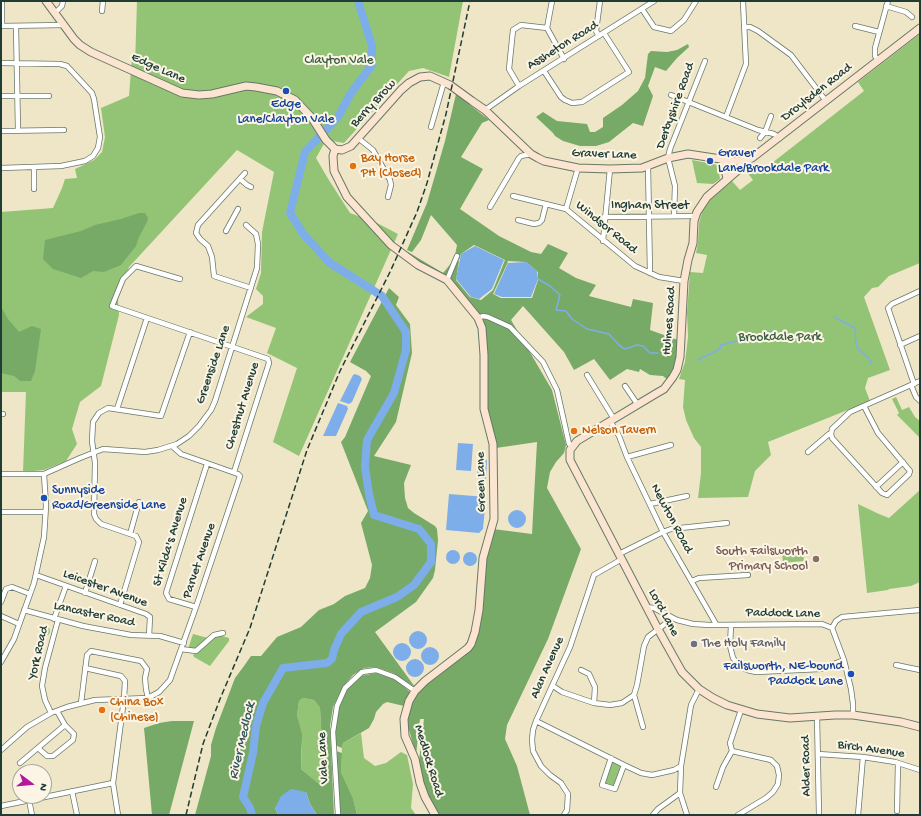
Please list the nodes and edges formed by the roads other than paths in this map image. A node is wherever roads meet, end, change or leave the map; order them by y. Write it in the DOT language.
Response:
graph roads {
  1 [pos="46,1"];
  2 [pos="63,1"];
  3 [pos="103,1"];
  4 [pos="552,1"];
  5 [pos="600,1"];
  6 [pos="654,1"];
  7 [pos="696,1"];
  8 [pos="743,2"];
  9 [pos="1,3"];
  10 [pos="887,3"];
  11 [pos="642,9"];
  12 [pos="102,10"];
  13 [pos="56,12"];
  14 [pos="912,17"];
  15 [pos="64,25"];
  16 [pos="2,26"];
  17 [pos="16,26"];
  18 [pos="745,26"];
  19 [pos="855,26"];
  20 [pos="547,28"];
  21 [pos="920,28"];
  22 [pos="879,32"];
  23 [pos="604,33"];
  24 [pos="599,36"];
  25 [pos="564,59"];
  26 [pos="705,60"];
  27 [pos="878,60"];
  28 [pos="1,63"];
  29 [pos="17,63"];
  30 [pos="544,71"];
  31 [pos="444,82"];
  32 [pos="519,86"];
  33 [pos="17,95"];
  34 [pos="671,95"];
  35 [pos="1,96"];
  36 [pos="49,96"];
  37 [pos="826,101"];
  38 [pos="688,102"];
  39 [pos="485,110"];
  40 [pos="771,116"];
  41 [pos="726,117"];
  42 [pos="431,127"];
  43 [pos="18,130"];
  44 [pos="64,130"];
  45 [pos="1,131"];
  46 [pos="765,132"];
  47 [pos="358,138"];
  48 [pos="760,138"];
  49 [pos="780,138"];
  50 [pos="335,149"];
  51 [pos="531,154"];
  52 [pos="668,158"];
  53 [pos="723,159"];
  54 [pos="741,161"];
  55 [pos="648,166"];
  56 [pos="34,167"];
  57 [pos="1,168"];
  58 [pos="578,168"];
  59 [pos="610,169"];
  60 [pos="245,173"];
  61 [pos="240,178"];
  62 [pos="727,179"];
  63 [pos="251,187"];
  64 [pos="34,189"];
  65 [pos="388,196"];
  66 [pos="513,196"];
  67 [pos="546,204"];
  68 [pos="490,207"];
  69 [pos="238,209"];
  70 [pos="566,209"];
  71 [pos="674,216"];
  72 [pos="696,216"];
  73 [pos="604,217"];
  74 [pos="649,217"];
  75 [pos="518,220"];
  76 [pos="246,225"];
  77 [pos="226,231"];
  78 [pos="603,241"];
  79 [pos="457,256"];
  80 [pos="650,274"];
  81 [pos="180,279"];
  82 [pos="447,280"];
  83 [pos="684,281"];
  84 [pos="251,288"];
  85 [pos="920,291"];
  86 [pos="147,318"];
  87 [pos="478,318"];
  88 [pos="190,332"];
  89 [pos="920,336"];
  90 [pos="900,345"];
  91 [pos="233,346"];
  92 [pos="587,375"];
  93 [pos="920,381"];
  94 [pos="912,384"];
  95 [pos="625,386"];
  96 [pos="920,401"];
  97 [pos="638,405"];
  98 [pos="864,406"];
  99 [pos="117,409"];
  100 [pos="612,420"];
  101 [pos="831,434"];
  102 [pos="671,445"];
  103 [pos="172,446"];
  104 [pos="572,446"];
  105 [pos="94,452"];
  106 [pos="808,452"];
  107 [pos="627,457"];
  108 [pos="903,462"];
  109 [pos="207,464"];
  110 [pos="234,472"];
  111 [pos="1,474"];
  112 [pos="44,474"];
  113 [pos="876,487"];
  114 [pos="686,496"];
  115 [pos="139,502"];
  116 [pos="650,504"];
  117 [pos="1,512"];
  118 [pos="46,512"];
  119 [pos="727,523"];
  120 [pos="663,532"];
  121 [pos="130,534"];
  122 [pos="621,556"];
  123 [pos="95,561"];
  124 [pos="36,575"];
  125 [pos="748,575"];
  126 [pos="692,581"];
  127 [pos="66,586"];
  128 [pos="85,593"];
  129 [pos="30,594"];
  130 [pos="1,602"];
  131 [pos="120,604"];
  132 [pos="196,607"];
  133 [pos="646,607"];
  134 [pos="24,610"];
  135 [pos="920,610"];
  136 [pos="1,616"];
  137 [pos="670,616"];
  138 [pos="56,619"];
  139 [pos="19,624"];
  140 [pos="716,624"];
  141 [pos="730,625"];
  142 [pos="832,628"];
  143 [pos="658,629"];
  144 [pos="223,633"];
  145 [pos="149,636"];
  146 [pos="184,643"];
  147 [pos="182,649"];
  148 [pos="844,660"];
  149 [pos="1,662"];
  150 [pos="896,666"];
  151 [pos="85,668"];
  152 [pos="581,670"];
  153 [pos="920,670"];
  154 [pos="553,686"];
  155 [pos="699,689"];
  156 [pos="414,691"];
  157 [pos="634,695"];
  158 [pos="148,698"];
  159 [pos="124,699"];
  160 [pos="81,703"];
  161 [pos="594,703"];
  162 [pos="740,710"];
  163 [pos="57,711"];
  164 [pos="52,713"];
  165 [pos="853,715"];
  166 [pos="817,716"];
  167 [pos="536,721"];
  168 [pos="65,725"];
  169 [pos="643,727"];
  170 [pos="920,727"];
  171 [pos="38,748"];
  172 [pos="1,750"];
  173 [pos="732,751"];
  174 [pos="818,754"];
  175 [pos="863,757"];
  176 [pos="611,758"];
  177 [pos="20,763"];
  178 [pos="898,763"];
  179 [pos="624,765"];
  180 [pos="681,766"];
  181 [pos="920,770"];
  182 [pos="113,782"];
  183 [pos="716,787"];
  184 [pos="72,791"];
  185 [pos="680,793"];
  186 [pos="52,795"];
  187 [pos="12,804"];
  188 [pos="30,804"];
  189 [pos="1,806"];
  190 [pos="897,811"];
  191 [pos="32,815"];
  192 [pos="77,815"];
  193 [pos="118,815"];
  194 [pos="338,815"];
  195 [pos="435,815"];
  196 [pos="564,815"];
  197 [pos="653,815"];
  198 [pos="687,815"];
  199 [pos="738,815"];
  200 [pos="819,815"];
  201 [pos="858,815"];
  1 -- 13 [label="street, Edge Lane"];
  2 -- 13 [label="street"];
  3 -- 12 [label="street"];
  4 -- 20 [label="street"];
  5 -- 24 [label="street"];
  6 -- 11 [label="street, Assheton Road"];
  7 -- 11 [label="street"];
  8 -- 18 [label="street"];
  9 -- 16 [label="street"];
  10 -- 14 [label="street"];
  10 -- 22 [label="street"];
  11 -- 23 [label="street, Assheton Road"];
  13 -- 15 [label="street, Edge Lane"];
  15 -- 17 [label="street"];
  15 -- 50 [label="street, Edge Lane"];
  16 -- 17 [label="street"];
  17 -- 29 [label="street"];
  18 -- 37 [label="street"];
  18 -- 41 [label="street"];
  19 -- 22 [label="street"];
  20 -- 25 [label="street"];
  20 -- 32 [label="street"];
  21 -- 27 [label="street, Droylsden Road"];
  22 -- 27 [label="street"];
  23 -- 24 [label="street, Assheton Road"];
  23 -- 30 [label="street"];
  24 -- 25 [label="street, Assheton Road"];
  25 -- 30 [label="street, Assheton Road"];
  26 -- 38 [label="street, Derbyshire Road"];
  27 -- 37 [label="street, Droylsden Road"];
  28 -- 29 [label="street"];
  29 -- 33 [label="street"];
  29 -- 56 [label="street"];
  30 -- 32 [label="street, Assheton Road"];
  31 -- 39 [label="street, Berry Brow"];
  31 -- 42 [label="street"];
  31 -- 47 [label="street, Berry Brow"];
  32 -- 39 [label="street, Assheton Road"];
  33 -- 35 [label="street"];
  33 -- 36 [label="street"];
  33 -- 43 [label="street"];
  34 -- 38 [label="street"];
  37 -- 49 [label="street, Droylsden Road"];
  38 -- 41 [label="street"];
  38 -- 52 [label="street, Derbyshire Road"];
  39 -- 51 [label="street, Berry Brow"];
  40 -- 46 [label="street"];
  41 -- 46 [label="street"];
  43 -- 44 [label="street"];
  43 -- 45 [label="street"];
  46 -- 48 [label="street"];
  46 -- 49 [label="street"];
  47 -- 50 [label="street, Berry Brow"];
  47 -- 65 [label="street"];
  49 -- 54 [label="street, Droylsden Road"];
  50 -- 82 [label="street"];
  51 -- 58 [label="street, Graver Lane"];
  51 -- 68 [label="street"];
  52 -- 53 [label="street, Graver Lane"];
  52 -- 55 [label="street, Graver Lane"];
  52 -- 71 [label="street"];
  53 -- 54 [label="street"];
  53 -- 62 [label="street"];
  54 -- 62 [label="street, Hulmes Road"];
  55 -- 59 [label="street, Graver Lane"];
  55 -- 74 [label="street"];
  56 -- 57 [label="street"];
  56 -- 64 [label="street"];
  58 -- 59 [label="street, Graver Lane"];
  58 -- 70 [label="street"];
  59 -- 73 [label="street"];
  60 -- 61 [label="street"];
  61 -- 63 [label="street"];
  61 -- 84 [label="street"];
  62 -- 72 [label="street, Hulmes Road"];
  66 -- 67 [label="street, Windsor Road"];
  67 -- 70 [label="street, Windsor Road"];
  67 -- 75 [label="street"];
  69 -- 77 [label="street"];
  70 -- 78 [label="street, Windsor Road"];
  71 -- 72 [label="street, Ingham Street"];
  71 -- 74 [label="street, Ingham Street"];
  72 -- 83 [label="street, Hulmes Road"];
  73 -- 74 [label="street, Ingham Street"];
  73 -- 78 [label="street"];
  74 -- 80 [label="street"];
  76 -- 84 [label="street, Greenside Lane"];
  78 -- 80 [label="street, Windsor Road"];
  79 -- 82 [label="street"];
  80 -- 83 [label="street, Windsor Road"];
  81 -- 86 [label="street"];
  82 -- 87 [label="street, Green Lane"];
  83 -- 97 [label="street, Hulmes Road"];
  84 -- 91 [label="street, Greenside Lane"];
  85 -- 90 [label="street"];
  86 -- 88 [label="street"];
  86 -- 99 [label="street"];
  87 -- 104 [label="street"];
  87 -- 156 [label="street, Green Lane"];
  88 -- 91 [label="street"];
  88 -- 99 [label="street"];
  89 -- 90 [label="street"];
  90 -- 94 [label="street"];
  91 -- 103 [label="street, Greenside Lane"];
  91 -- 110 [label="street, Chestnut Avenue"];
  92 -- 100 [label="street, Newton ROad"];
  93 -- 94 [label="street"];
  94 -- 96 [label="street"];
  94 -- 98 [label="street"];
  95 -- 97 [label="street"];
  97 -- 100 [label="street, Hulmes Road"];
  98 -- 101 [label="street"];
  98 -- 108 [label="street"];
  99 -- 105 [label="street"];
  100 -- 104 [label="street, Hulmes Road"];
  100 -- 107 [label="street, Newton ROad"];
  101 -- 106 [label="street"];
  101 -- 113 [label="street"];
  102 -- 107 [label="street"];
  103 -- 105 [label="street, Greenside Lane"];
  103 -- 109 [label="street"];
  104 -- 122 [label="street, Lord Lane"];
  105 -- 112 [label="street, Greenside Lane"];
  105 -- 121 [label="street"];
  107 -- 116 [label="street, Newton ROad"];
  108 -- 113 [label="street"];
  108 -- 113 [label="street"];
  109 -- 110 [label="street"];
  109 -- 132 [label="street, St Kilda's Avenue"];
  110 -- 132 [label="street, Parvet Avenue"];
  111 -- 112 [label="street, Greenside Lane"];
  112 -- 118 [label="street"];
  114 -- 116 [label="street"];
  115 -- 121 [label="street"];
  116 -- 120 [label="street, Newton ROad"];
  117 -- 118 [label="street"];
  118 -- 124 [label="street"];
  119 -- 120 [label="street, Alan Avenue"];
  120 -- 122 [label="street, Alan Avenue"];
  120 -- 126 [label="street, Newton ROad"];
  121 -- 131 [label="street"];
  122 -- 133 [label="street, Lord Lane"];
  122 -- 154 [label="street, Alan Avenue"];
  123 -- 128 [label="street"];
  124 -- 127 [label="street, Leicester Avenue"];
  124 -- 129 [label="street"];
  125 -- 126 [label="street"];
  126 -- 140 [label="street, Newton ROad"];
  127 -- 128 [label="street, Leicester Avenue"];
  127 -- 138 [label="street, York Road"];
  128 -- 131 [label="street, Leicester Avenue"];
  129 -- 130 [label="street"];
  129 -- 134 [label="street"];
  131 -- 145 [label="street, Leicester Avenue"];
  132 -- 146 [label="street, Parvet Avenue"];
  133 -- 137 [label="street, Paddock Lane"];
  133 -- 143 [label="street, Lord Lane"];
  134 -- 138 [label="street, Lancaster Road"];
  134 -- 139 [label="street"];
  135 -- 142 [label="street"];
  136 -- 139 [label="street"];
  137 -- 140 [label="street, Paddock Lane"];
  137 -- 143 [label="street"];
  138 -- 145 [label="street, Lancaster Road"];
  138 -- 164 [label="street, York Road"];
  139 -- 149 [label="street"];
  140 -- 141 [label="street, Paddock Lane"];
  141 -- 142 [label="street, Paddock Lane"];
  141 -- 148 [label="street"];
  142 -- 148 [label="street, Paddock Lane"];
  143 -- 155 [label="street, Lord Lane"];
  143 -- 157 [label="street"];
  144 -- 147 [label="street"];
  145 -- 146 [label="street, Lancaster Road"];
  146 -- 147 [label="street, Parvet Avenue"];
  147 -- 158 [label="street, Parvet Avenue"];
  148 -- 165 [label="street, Paddock Lane"];
  150 -- 153 [label="street"];
  151 -- 158 [label="street"];
  151 -- 159 [label="street"];
  151 -- 160 [label="street"];
  152 -- 161 [label="street"];
  154 -- 161 [label="street"];
  154 -- 167 [label="street, Alan Avenue"];
  155 -- 162 [label="street, Lord Lane"];
  155 -- 180 [label="street"];
  156 -- 194 [label="street, Vale Lane"];
  156 -- 195 [label="street, Medlock Road"];
  157 -- 161 [label="street"];
  157 -- 169 [label="street"];
  158 -- 159 [label="street"];
  159 -- 160 [label="street"];
  159 -- 182 [label="street"];
  160 -- 163 [label="street"];
  162 -- 166 [label="street, Lord Lane"];
  162 -- 173 [label="street"];
  163 -- 164 [label="street"];
  163 -- 168 [label="street"];
  164 -- 172 [label="street"];
  165 -- 166 [label="street, Lord Lane"];
  165 -- 170 [label="street, Lord Lane"];
  166 -- 174 [label="street, Alder Road"];
  167 -- 176 [label="street"];
  167 -- 196 [label="street, Alan Avenue"];
  168 -- 171 [label="street"];
  168 -- 171 [label="street"];
  171 -- 177 [label="street"];
  173 -- 183 [label="street"];
  173 -- 199 [label="street"];
  174 -- 175 [label="street, Birch Avenue"];
  174 -- 200 [label="street, Alder Road"];
  175 -- 178 [label="street, Birch Avenue"];
  175 -- 201 [label="street"];
  176 -- 179 [label="street"];
  176 -- 179 [label="street"];
  178 -- 181 [label="street, Birch Avenue"];
  178 -- 190 [label="street"];
  179 -- 180 [label="street"];
  180 -- 185 [label="street"];
  182 -- 184 [label="street"];
  182 -- 193 [label="street"];
  184 -- 186 [label="street"];
  184 -- 192 [label="street"];
  185 -- 197 [label="street"];
  185 -- 198 [label="street"];
  187 -- 189 [label="street"];
  188 -- 191 [label="street"];
}
